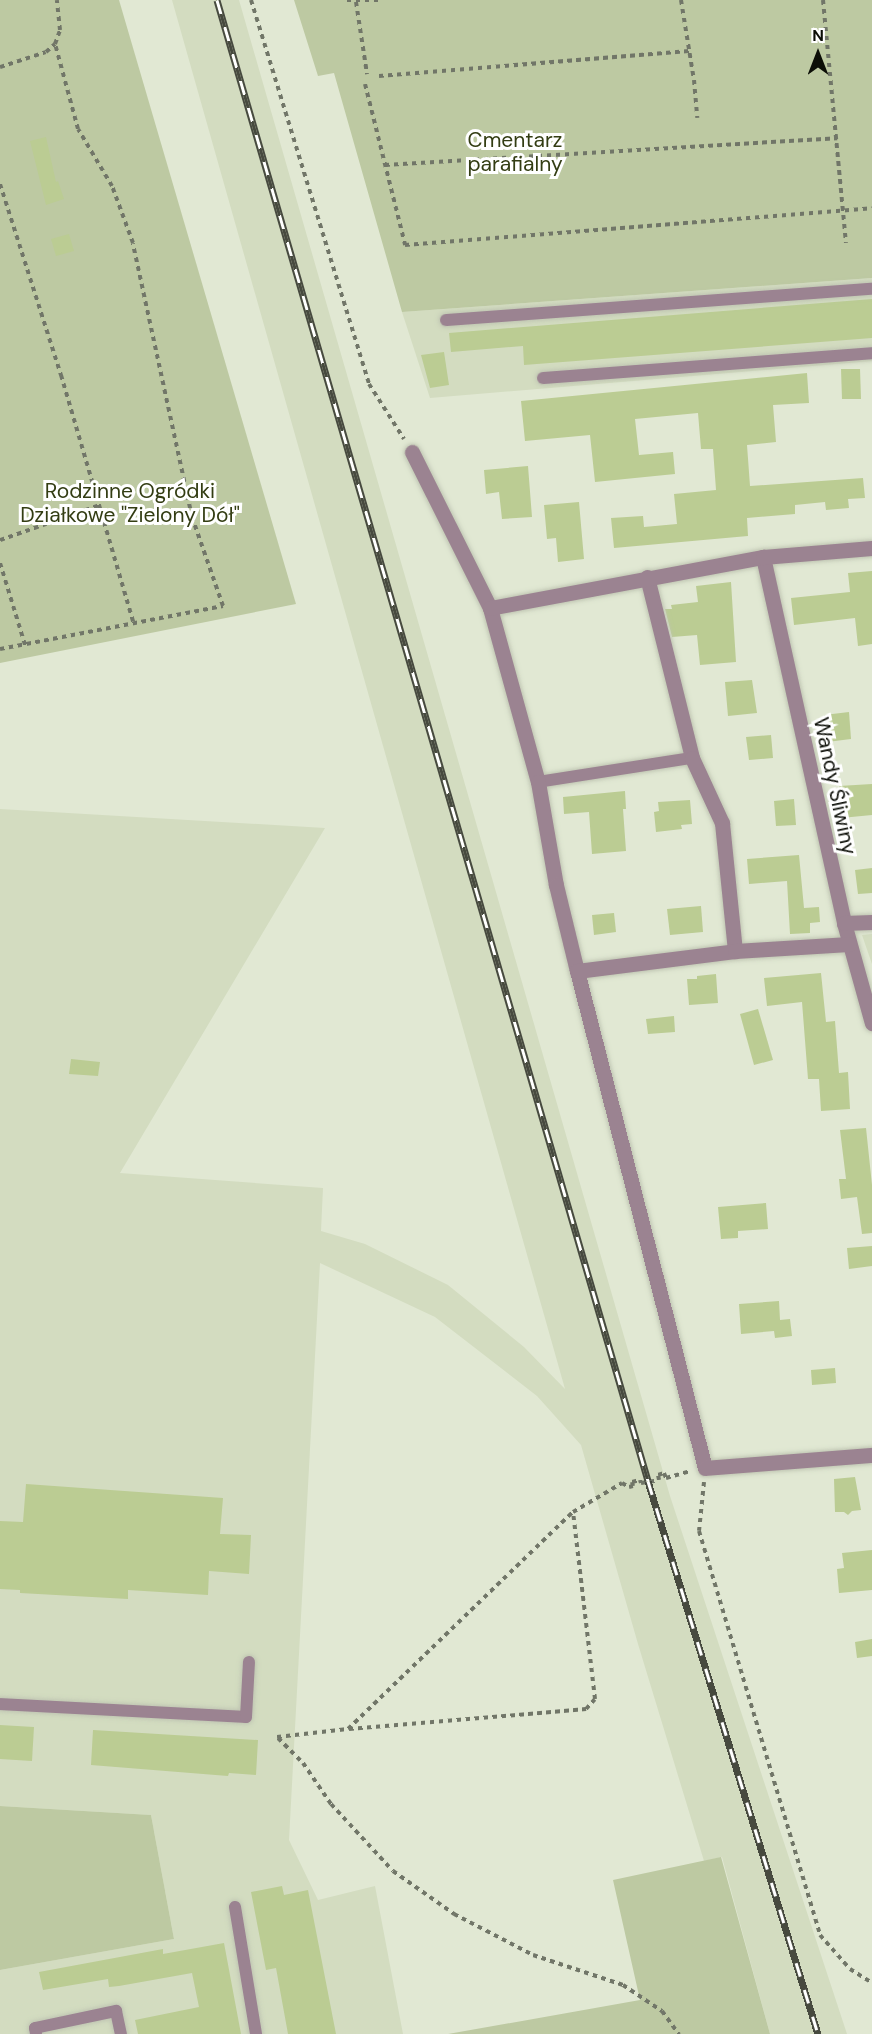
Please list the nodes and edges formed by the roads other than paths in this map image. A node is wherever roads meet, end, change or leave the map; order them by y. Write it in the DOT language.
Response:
graph roads {
  1 [pos="872,289"];
  2 [pos="446,320"];
  3 [pos="872,353"];
  4 [pos="543,378"];
  5 [pos="412,453"];
  6 [pos="872,548"];
  7 [pos="763,557"];
  8 [pos="647,577"];
  9 [pos="490,608"];
  10 [pos="692,758"];
  11 [pos="538,782"];
  12 [pos="872,922"];
  13 [pos="844,923"];
  14 [pos="849,944"];
  15 [pos="735,951"];
  16 [pos="577,971"];
  17 [pos="872,1023"];
  18 [pos="872,1455"];
  19 [pos="249,1662"];
  20 [pos="0,1704"];
  21 [pos="235,1907"];
  22 [pos="36,2034"];
  23 [pos="121,2034"];
  24 [pos="256,2034"];
  1 -- 2 [label="lane"];
  3 -- 4 [label="lane"];
  5 -- 9 [label="street"];
  6 -- 7 [label="street"];
  7 -- 8 [label="street"];
  7 -- 13 [label="street, Wandy Śliwiny"];
  8 -- 9 [label="street"];
  8 -- 10 [label="street"];
  9 -- 11 [label="street"];
  10 -- 11 [label="lane"];
  10 -- 15 [label="street"];
  11 -- 16 [label="street"];
  12 -- 13 [label="street"];
  13 -- 14 [label="street, Wandy Śliwiny"];
  14 -- 15 [label="street"];
  14 -- 17 [label="street, Wandy Śliwiny"];
  15 -- 16 [label="street"];
  16 -- 18 [label="street"];
  19 -- 20 [label="lane"];
  21 -- 24 [label="lane"];
  22 -- 23 [label="lane"];
}
